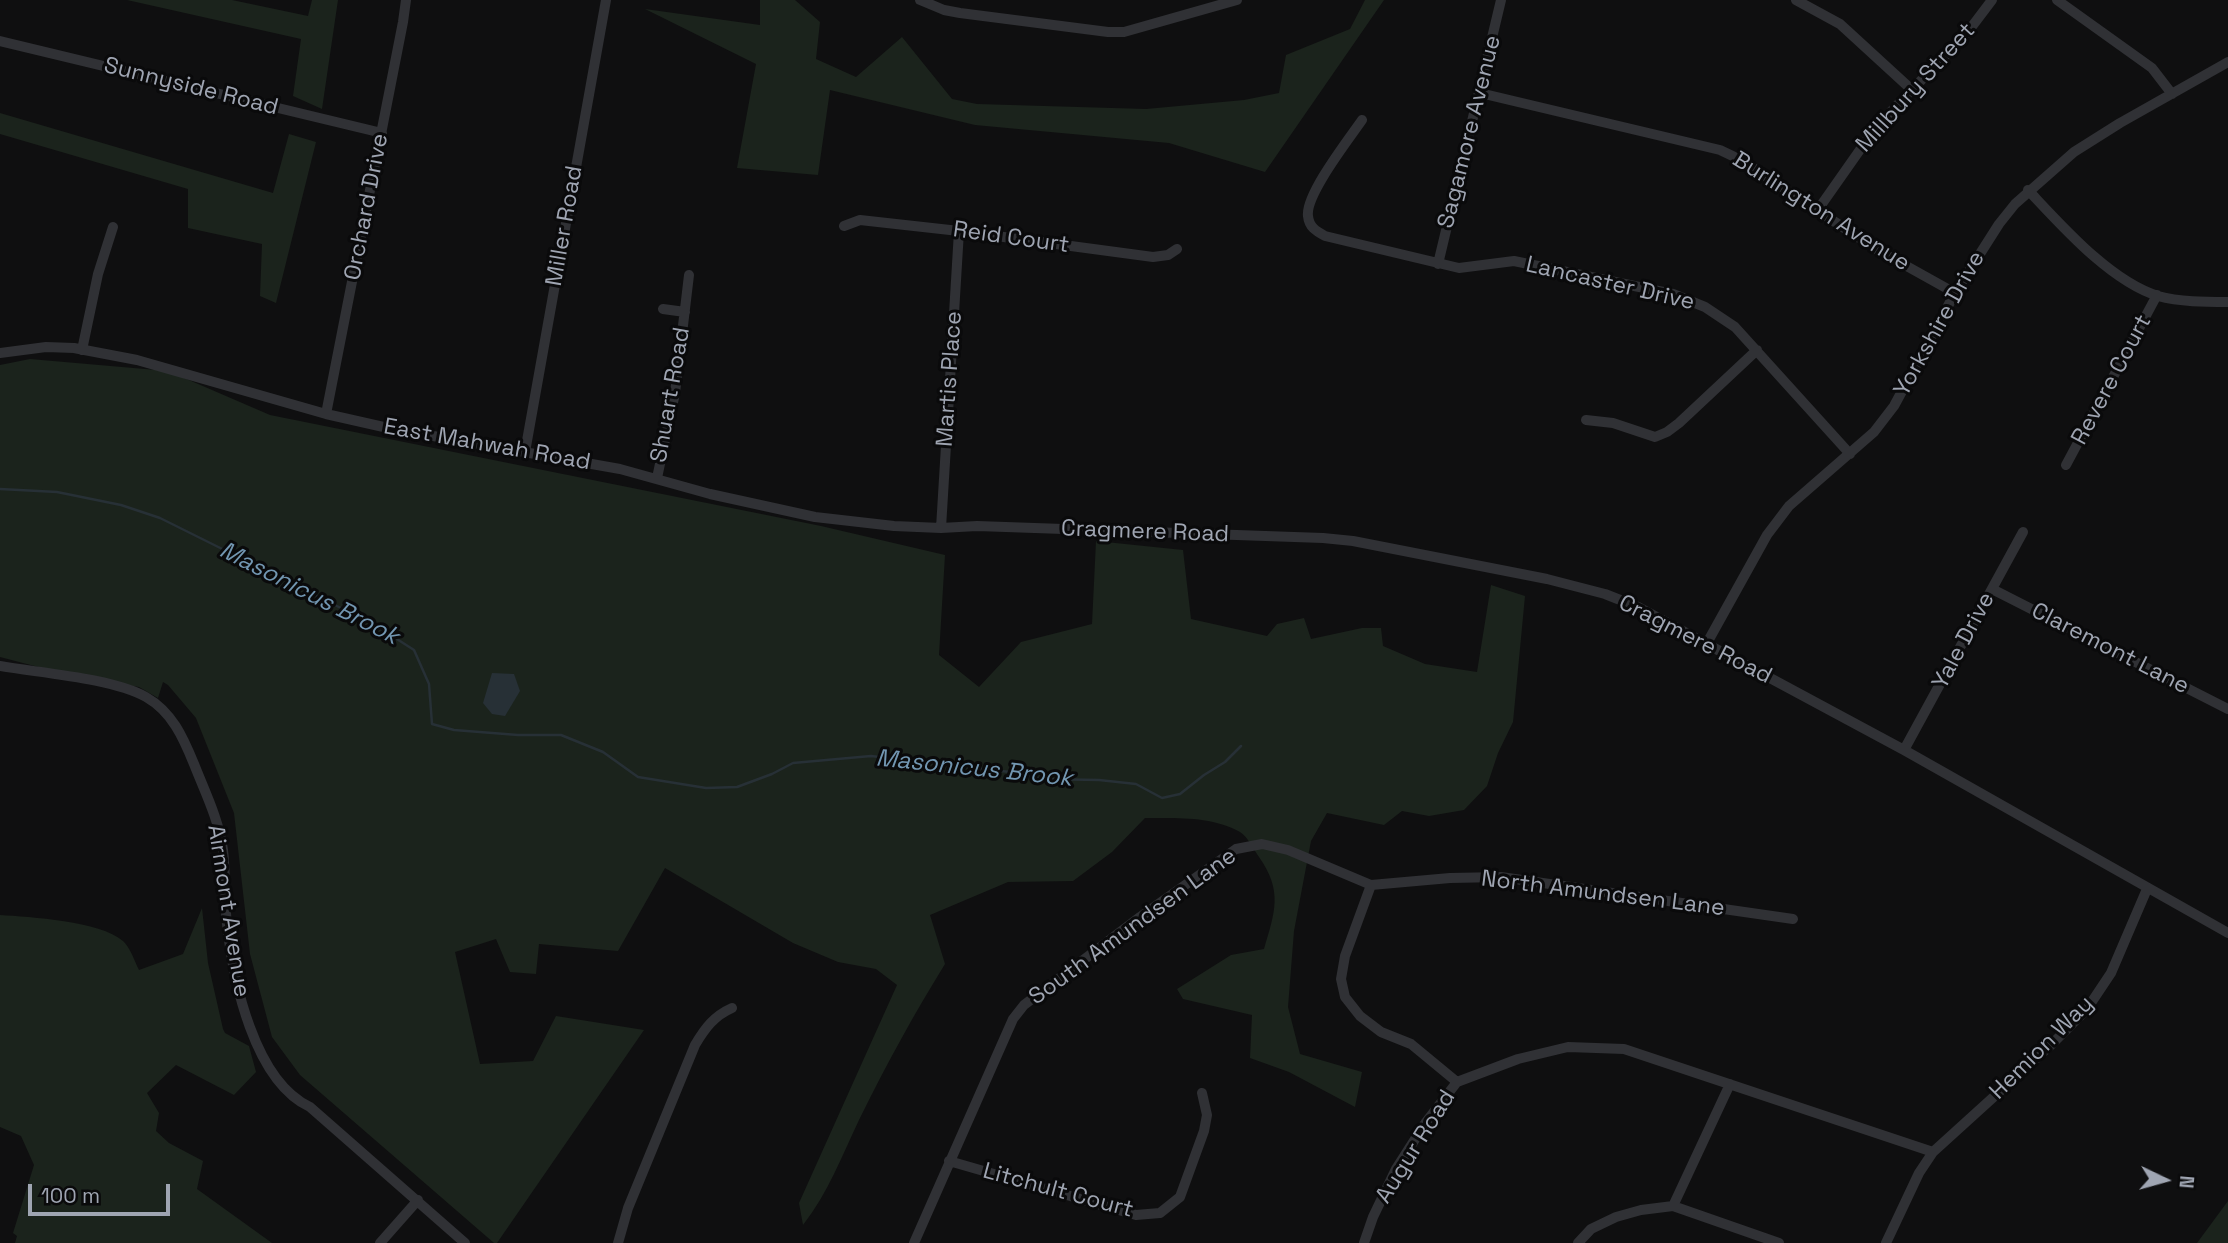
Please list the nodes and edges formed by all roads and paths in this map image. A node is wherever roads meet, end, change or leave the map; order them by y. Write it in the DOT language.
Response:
graph roads {
  1 [pos="406,0"];
  2 [pos="606,0"];
  3 [pos="920,0"];
  4 [pos="1237,0"];
  5 [pos="1501,0"];
  6 [pos="1796,0"];
  7 [pos="1992,0"];
  8 [pos="2057,0"];
  9 [pos="0,41"];
  10 [pos="2228,62"];
  11 [pos="1912,90"];
  12 [pos="1480,93"];
  13 [pos="2172,94"];
  14 [pos="1362,120"];
  15 [pos="382,133"];
  16 [pos="2028,190"];
  17 [pos="1817,211"];
  18 [pos="844,226"];
  19 [pos="113,227"];
  20 [pos="959,230"];
  21 [pos="1177,249"];
  22 [pos="1438,264"];
  23 [pos="689,275"];
  24 [pos="1955,293"];
  25 [pos="2157,295"];
  26 [pos="2228,302"];
  27 [pos="663,309"];
  28 [pos="685,312"];
  29 [pos="82,350"];
  30 [pos="1757,350"];
  31 [pos="0,353"];
  32 [pos="326,414"];
  33 [pos="1586,420"];
  34 [pos="525,452"];
  35 [pos="1850,454"];
  36 [pos="2066,465"];
  37 [pos="657,478"];
  38 [pos="977,526"];
  39 [pos="941,528"];
  40 [pos="2023,532"];
  41 [pos="1992,589"];
  42 [pos="1707,643"];
  43 [pos="0,666"];
  44 [pos="2228,709"];
  45 [pos="1904,750"];
  46 [pos="1371,885"];
  47 [pos="2147,889"];
  48 [pos="1793,919"];
  49 [pos="2228,933"];
  50 [pos="732,1008"];
  51 [pos="1457,1082"];
  52 [pos="1730,1084"];
  53 [pos="1202,1093"];
  54 [pos="1933,1152"];
  55 [pos="949,1161"];
  56 [pos="418,1200"];
  57 [pos="1672,1206"];
  58 [pos="380,1243"];
  59 [pos="465,1243"];
  60 [pos="618,1243"];
  61 [pos="914,1243"];
  62 [pos="1364,1243"];
  63 [pos="1578,1243"];
  64 [pos="1779,1243"];
  65 [pos="1886,1243"];
  1 -- 15 [label="street, Orchard Drive"];
  2 -- 34 [label="street, Miller Road"];
  3 -- 4 [label="street"];
  5 -- 12 [label="street, Sagamore Avenue"];
  6 -- 11 [label="street"];
  7 -- 11 [label="street, Millbury Street"];
  8 -- 13 [label="street"];
  9 -- 15 [label="street, Sunnyside Road"];
  10 -- 13 [label="street, Yorkshire Drive"];
  11 -- 17 [label="street, Millbury Street"];
  12 -- 17 [label="street, Burlington Avenue"];
  12 -- 22 [label="street, Sagamore Avenue"];
  13 -- 16 [label="street, Yorkshire Drive"];
  14 -- 22 [label="street, Lancaster Drive"];
  15 -- 32 [label="street, Orchard Drive"];
  16 -- 24 [label="street, Yorkshire Drive"];
  16 -- 25 [label="street"];
  17 -- 24 [label="street, Burlington Avenue"];
  18 -- 20 [label="street, Reid Court"];
  19 -- 29 [label="street"];
  20 -- 21 [label="street, Reid Court"];
  20 -- 39 [label="street, Martis Place"];
  22 -- 30 [label="street, Lancaster Drive"];
  23 -- 28 [label="street, Shuart Road"];
  24 -- 35 [label="street, Yorkshire Drive"];
  25 -- 26 [label="street"];
  25 -- 36 [label="street, Revere Court"];
  27 -- 28 [label="street, Shuart Road"];
  28 -- 37 [label="street, Shuart Road"];
  29 -- 31 [label="street, East Mahwah Road"];
  29 -- 32 [label="street, East Mahwah Road"];
  30 -- 33 [label="street"];
  30 -- 35 [label="street, Lancaster Drive"];
  32 -- 34 [label="street, East Mahwah Road"];
  34 -- 37 [label="street, East Mahwah Road"];
  35 -- 42 [label="street, Yorkshire Drive"];
  37 -- 39 [label="street, East Mahwah Road"];
  38 -- 39 [label="street, East Mahwah Road"];
  38 -- 42 [label="street, Cragmere Road"];
  40 -- 41 [label="street, Yale Drive"];
  41 -- 44 [label="street, Claremont Lane"];
  41 -- 45 [label="street, Yale Drive"];
  42 -- 45 [label="street, Cragmere Road"];
  43 -- 56 [label="street, Airmont Avenue"];
  45 -- 47 [label="street, Cragmere Road"];
  46 -- 48 [label="street, North Amundsen Lane"];
  46 -- 51 [label="street"];
  46 -- 55 [label="street, South Amundsen Lane"];
  47 -- 49 [label="street, Cragmere Road"];
  47 -- 54 [label="street, Hemion Way"];
  50 -- 60 [label="street"];
  51 -- 52 [label="street, Augur Road"];
  51 -- 62 [label="street, Augur Road"];
  52 -- 54 [label="street, Augur Road"];
  52 -- 57 [label="street"];
  53 -- 55 [label="street, Litchult Court"];
  54 -- 65 [label="street, Hemion Way"];
  55 -- 61 [label="street, South Amundsen Lane"];
  56 -- 58 [label="street"];
  56 -- 59 [label="street, Airmont Avenue"];
  57 -- 63 [label="street"];
  57 -- 64 [label="street"];
}
